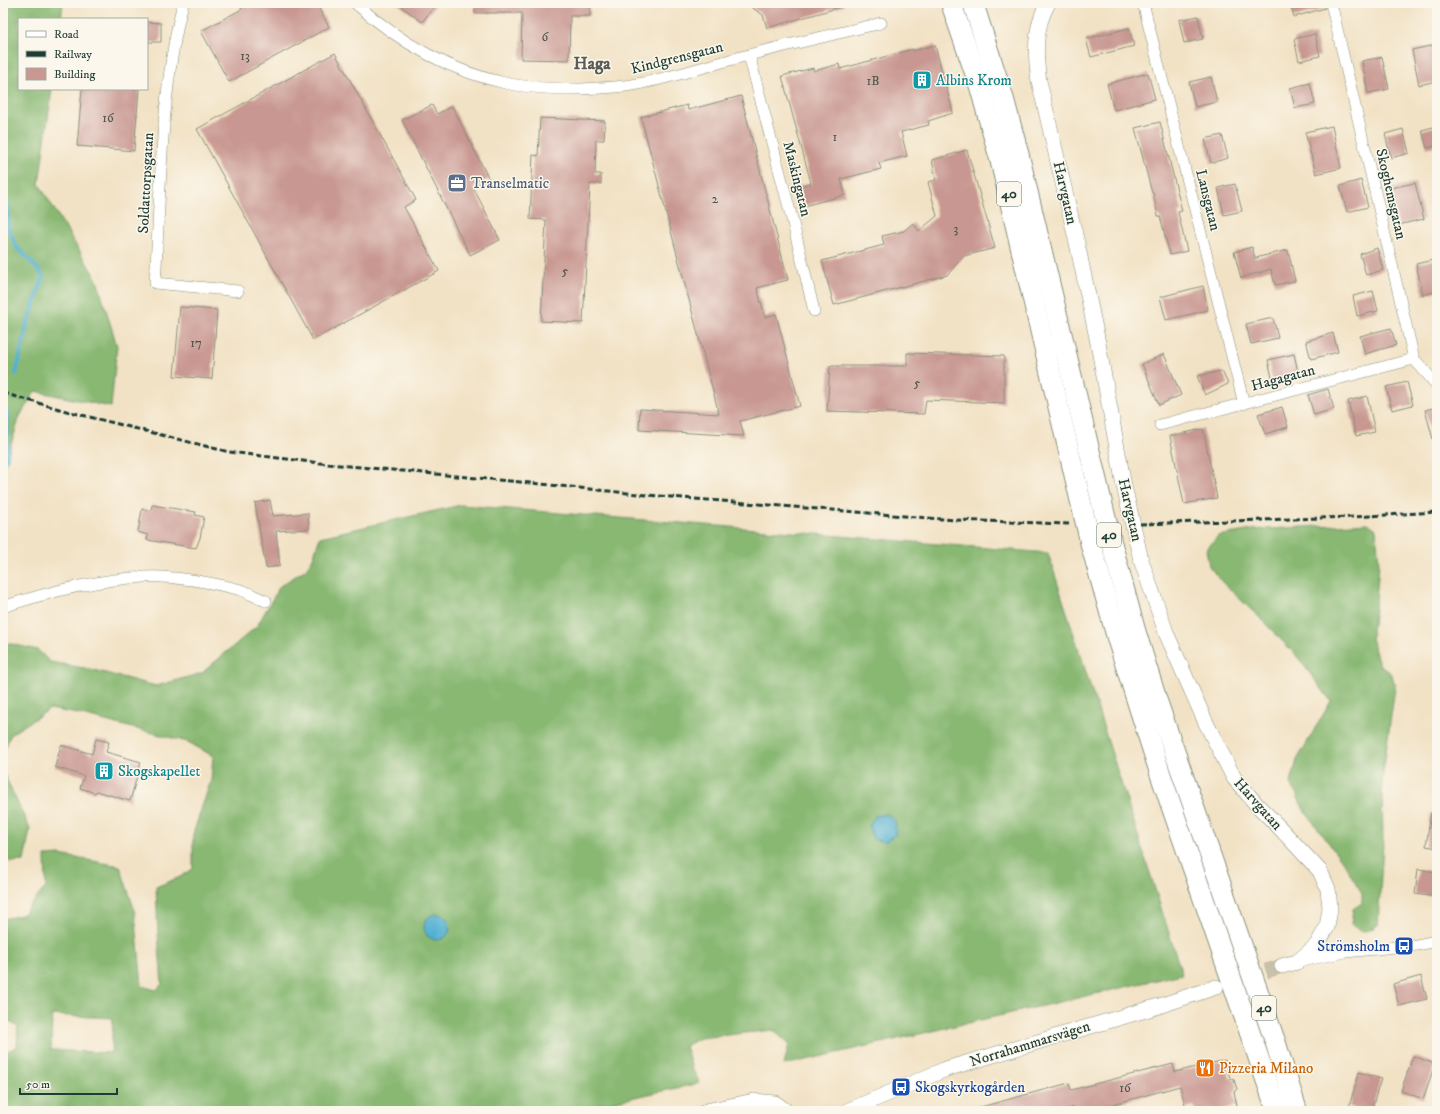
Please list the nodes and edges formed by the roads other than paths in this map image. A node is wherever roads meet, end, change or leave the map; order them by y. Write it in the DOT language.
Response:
graph roads {
  1 [pos="183,3"];
  2 [pos="355,3"];
  3 [pos="951,3"];
  4 [pos="973,3"];
  5 [pos="1048,3"];
  6 [pos="1143,3"];
  7 [pos="1331,3"];
  8 [pos="881,23"];
  9 [pos="749,55"];
  10 [pos="238,291"];
  11 [pos="814,311"];
  12 [pos="1414,358"];
  13 [pos="1437,385"];
  14 [pos="1244,404"];
  15 [pos="1160,425"];
  16 [pos="266,601"];
  17 [pos="3,606"];
  18 [pos="1437,941"];
  19 [pos="1297,962"];
  20 [pos="1282,966"];
  21 [pos="1216,987"];
  22 [pos="706,1111"];
  23 [pos="786,1111"];
  24 [pos="847,1111"];
  25 [pos="1277,1111"];
  26 [pos="1297,1111"];
  1 -- 10 [label="street, Soldattorpsgatan"];
  2 -- 9 [label="street, Kindgrensgatan"];
  3 -- 25 [label="highway, 40"];
  4 -- 26 [label="highway, 40"];
  5 -- 19 [label="street, Harvgatan"];
  6 -- 14 [label="street, Lansgatan"];
  7 -- 12 [label="street, Skoghemsgatan"];
  8 -- 9 [label="street, Kindgrensgatan"];
  9 -- 11 [label="street, Maskingatan"];
  12 -- 13 [label="street, Skoghemsgatan"];
  12 -- 14 [label="street, Hagagatan"];
  14 -- 15 [label="street, Hagagatan"];
  16 -- 17 [label="street"];
  18 -- 19 [label="street"];
  19 -- 20 [label="street"];
  21 -- 24 [label="street, Norrahammarsvägen"];
  22 -- 23 [label="street"];
}
